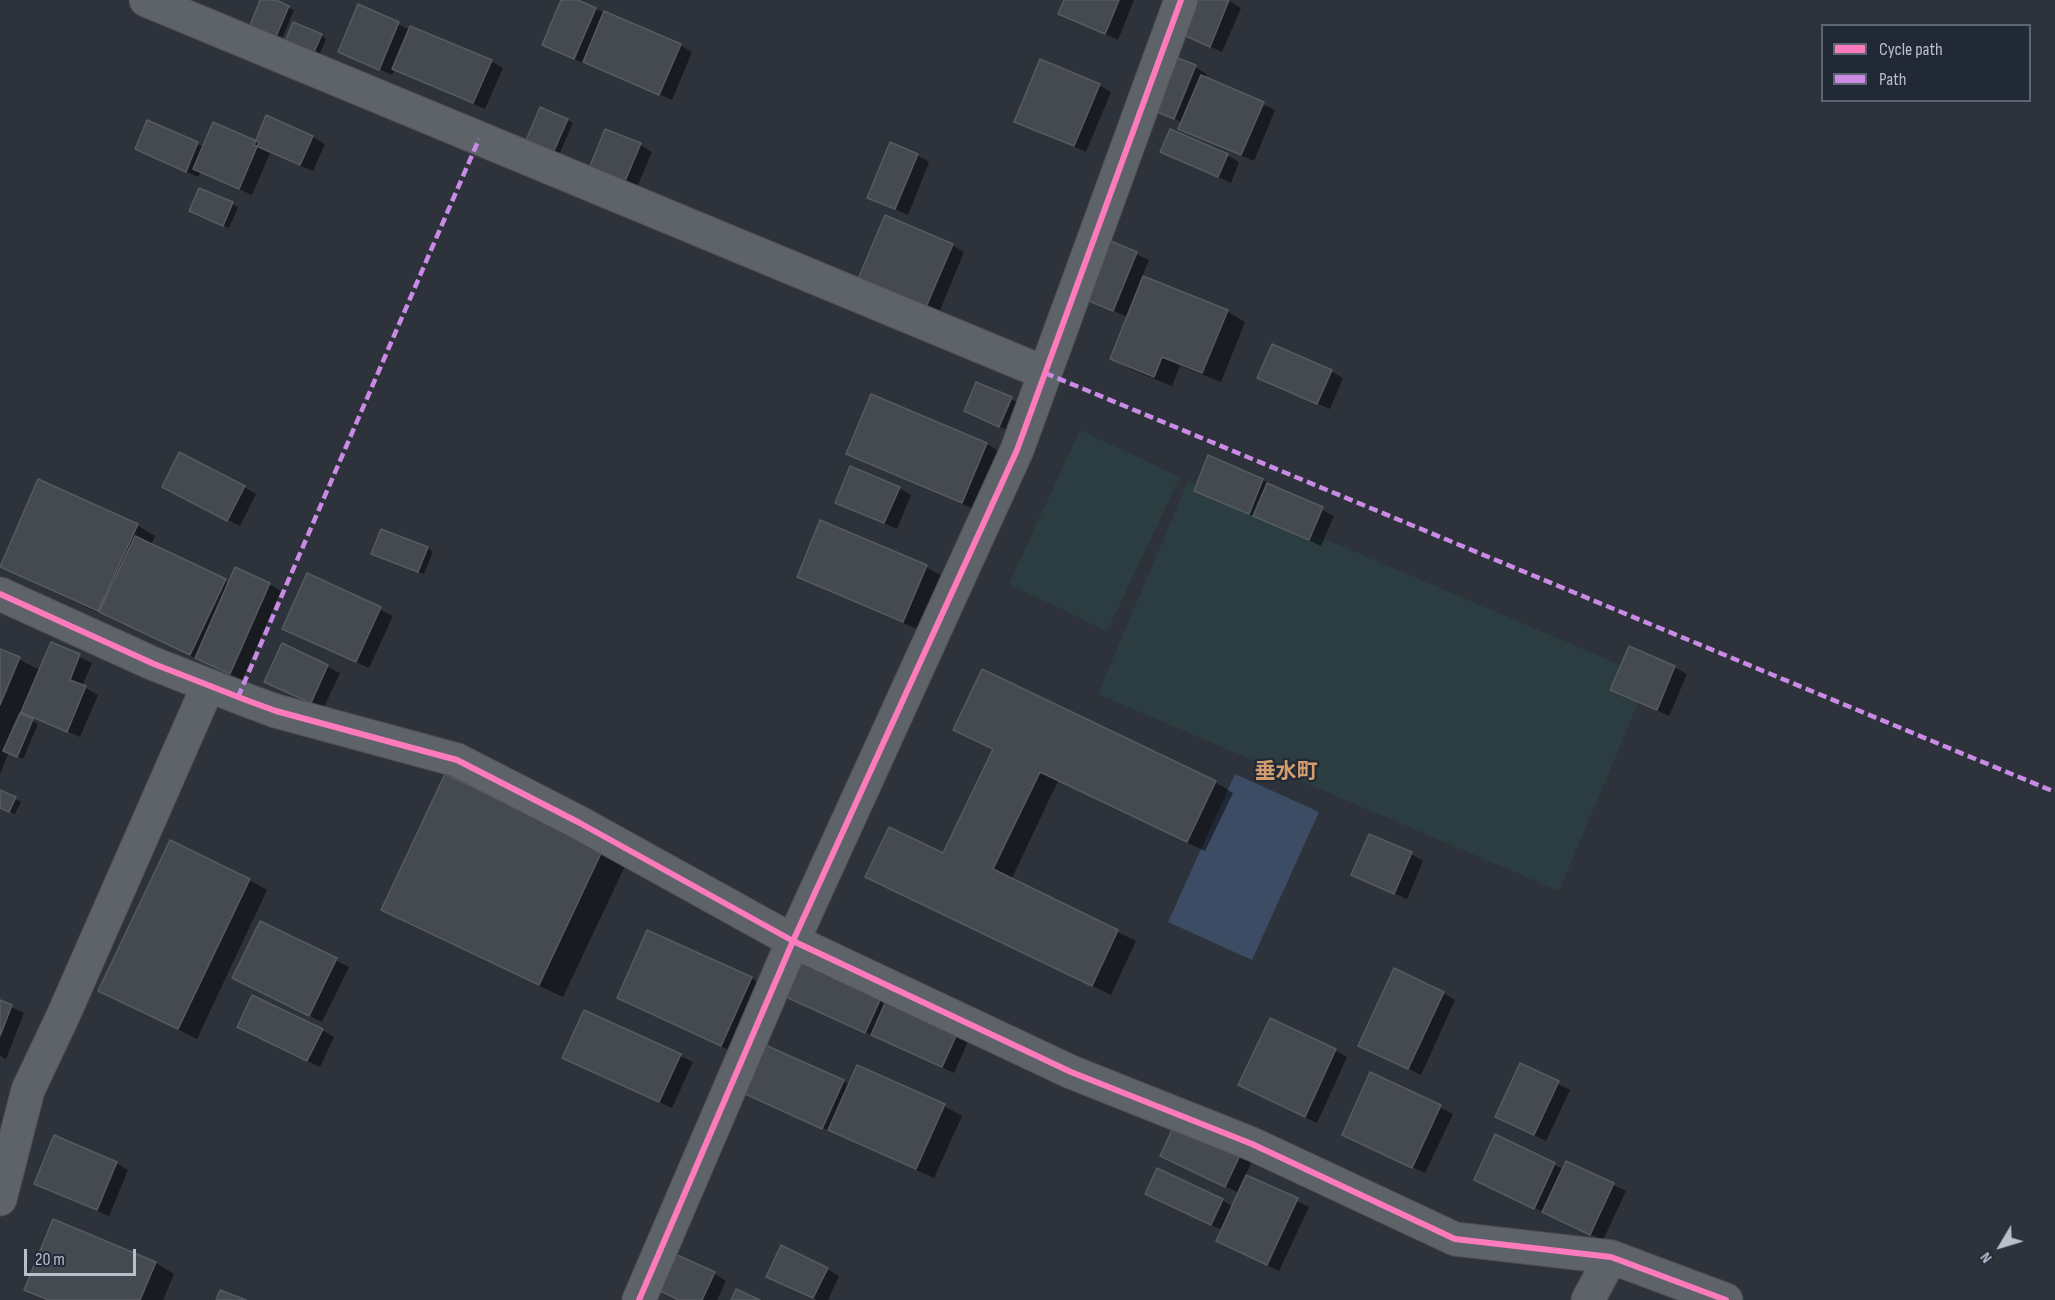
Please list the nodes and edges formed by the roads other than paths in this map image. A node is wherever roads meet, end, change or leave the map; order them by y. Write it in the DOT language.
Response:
graph roads {
  1 [pos="146,0"];
  2 [pos="1181,0"];
  3 [pos="1045,373"];
  4 [pos="0,594"];
  5 [pos="208,686"];
  6 [pos="793,941"];
  7 [pos="0,1199"];
  8 [pos="1611,1257"];
  9 [pos="639,1300"];
  10 [pos="1588,1300"];
  11 [pos="1726,1300"];
  1 -- 3 [label="street"];
  2 -- 3 [label="street"];
  3 -- 6 [label="street"];
  4 -- 5 [label="street"];
  5 -- 6 [label="street"];
  5 -- 7 [label="street"];
  6 -- 8 [label="street"];
  6 -- 9 [label="street"];
  8 -- 10 [label="street"];
  8 -- 11 [label="street"];
}
